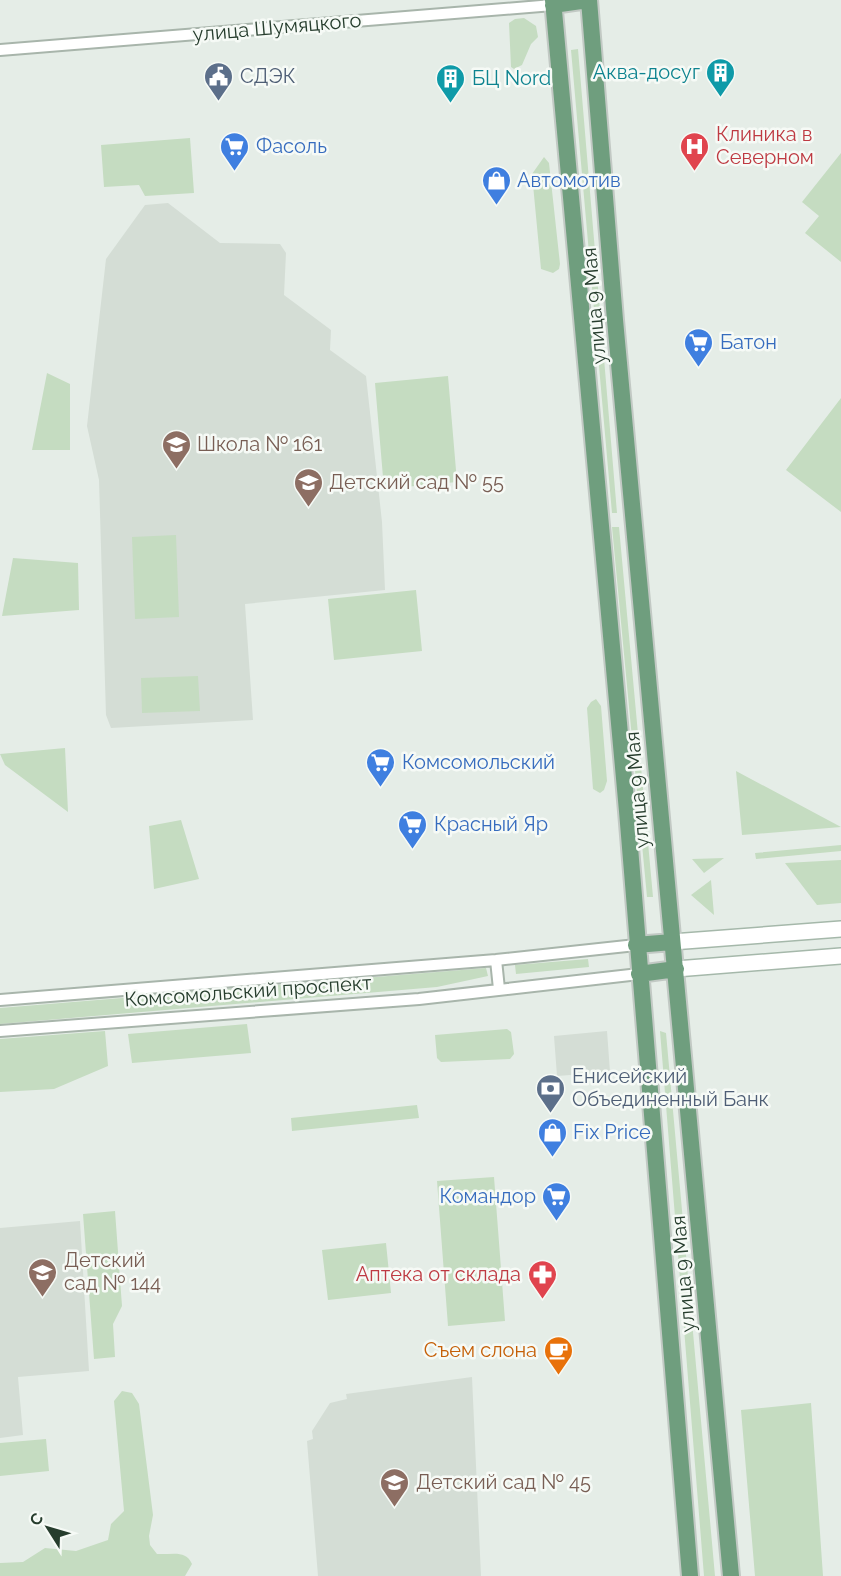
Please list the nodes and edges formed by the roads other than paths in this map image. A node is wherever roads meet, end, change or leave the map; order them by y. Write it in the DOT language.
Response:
graph roads {
  1 [pos="589,0"];
  2 [pos="553,2"];
  3 [pos="0,50"];
  4 [pos="841,928"];
  5 [pos="672,942"];
  6 [pos="636,945"];
  7 [pos="841,956"];
  8 [pos="496,960"];
  9 [pos="676,969"];
  10 [pos="639,974"];
  11 [pos="499,989"];
  12 [pos="0,1000"];
  13 [pos="0,1031"];
  14 [pos="690,1576"];
  15 [pos="731,1576"];
  1 -- 2 [label="main road"];
  1 -- 5 [label="main road, улица 9 Мая"];
  2 -- 3 [label="street, улица Шумяцкого"];
  2 -- 6 [label="main road, улица 9 Мая"];
  4 -- 5 [label="main road, Комсомольский проспект"];
  5 -- 6 [label="main road, Комсомольский проспект"];
  5 -- 9 [label="main road, улица 9 Мая"];
  6 -- 8 [label="street, Комсомольский проспект"];
  6 -- 10 [label="main road, улица 9 Мая"];
  7 -- 9 [label="main road, Комсомольский проспект"];
  8 -- 11 [label="street"];
  8 -- 12 [label="street, Комсомольский проспект"];
  9 -- 10 [label="main road, Комсомольский проспект"];
  9 -- 15 [label="main road, улица 9 Мая"];
  10 -- 11 [label="street, Комсомольский проспект"];
  10 -- 14 [label="main road, улица 9 Мая"];
  11 -- 13 [label="street, Комсомольский проспект"];
}
